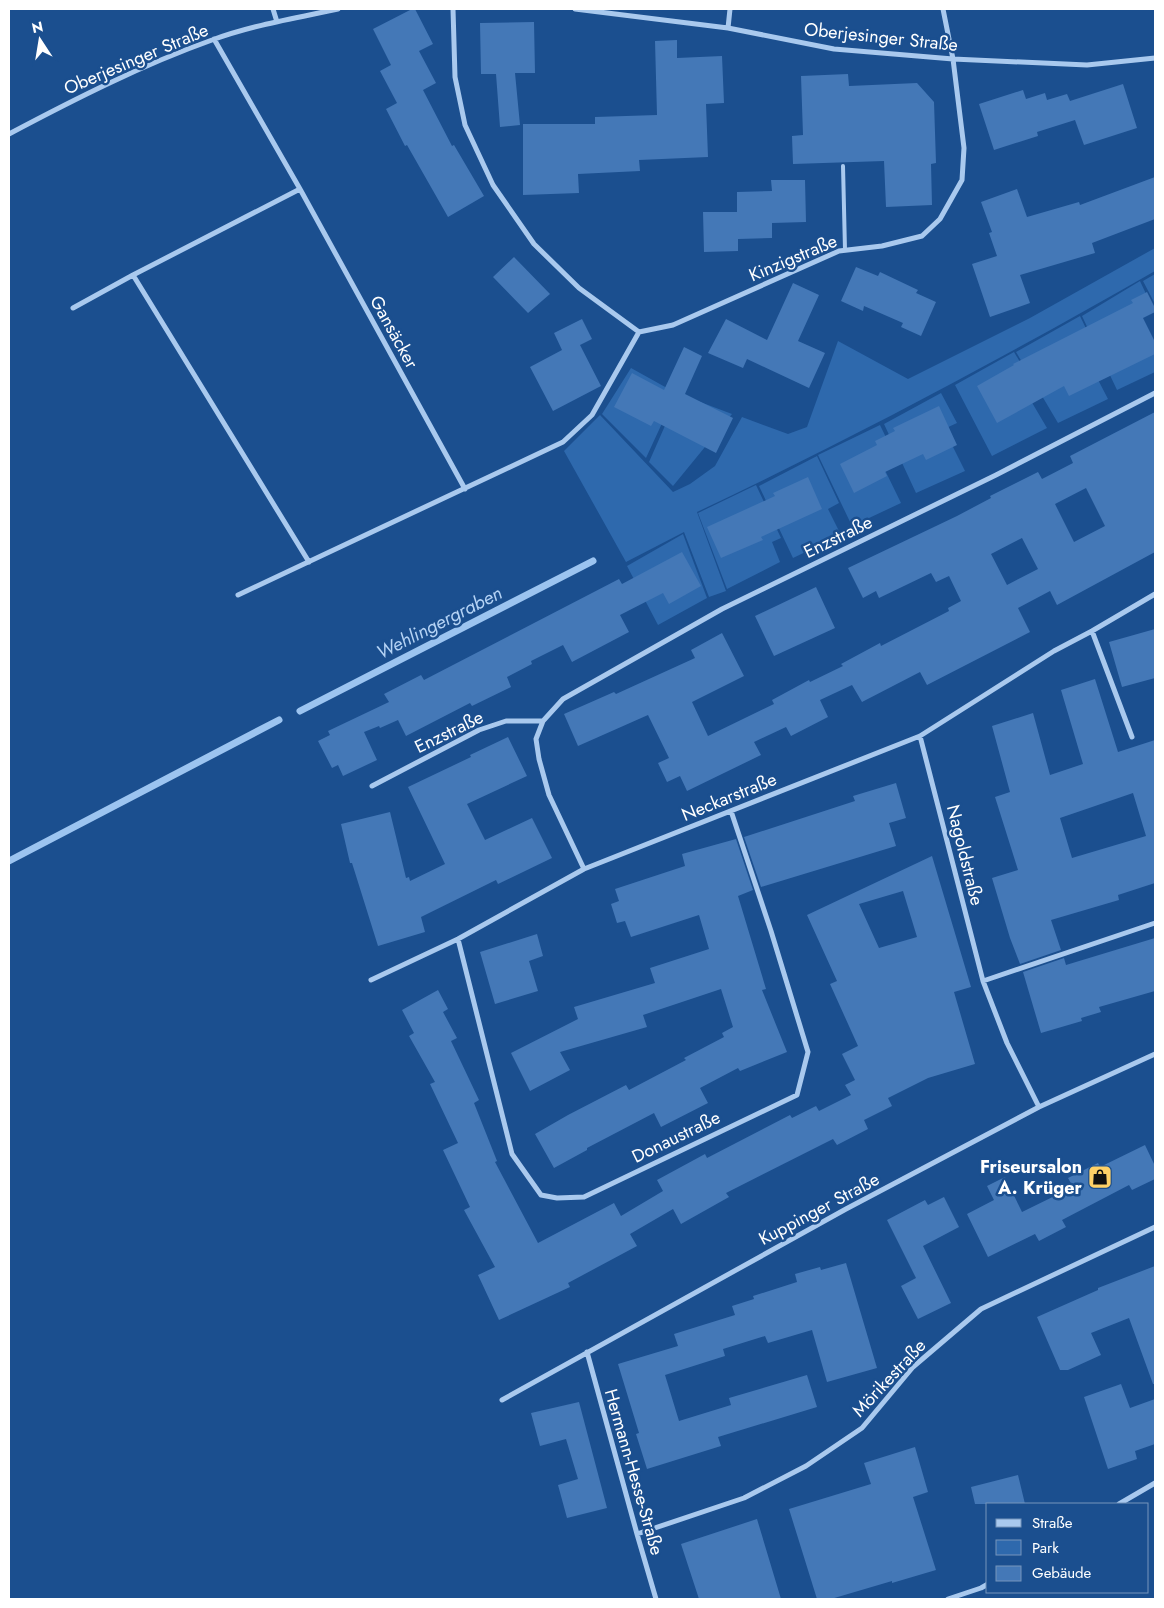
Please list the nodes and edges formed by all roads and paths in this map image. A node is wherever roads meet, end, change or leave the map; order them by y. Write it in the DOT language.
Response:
graph roads {
  1 [pos="273,9"];
  2 [pos="338,9"];
  3 [pos="453,9"];
  4 [pos="575,9"];
  5 [pos="730,9"];
  6 [pos="943,9"];
  7 [pos="277,22"];
  8 [pos="728,28"];
  9 [pos="214,39"];
  10 [pos="1155,58"];
  11 [pos="954,59"];
  12 [pos="9,134"];
  13 [pos="843,166"];
  14 [pos="300,189"];
  15 [pos="846,250"];
  16 [pos="132,274"];
  17 [pos="73,308"];
  18 [pos="639,332"];
  19 [pos="1155,393"];
  20 [pos="464,489"];
  21 [pos="309,562"];
  22 [pos="1155,594"];
  23 [pos="238,595"];
  24 [pos="1092,631"];
  25 [pos="543,722"];
  26 [pos="920,736"];
  27 [pos="1132,737"];
  28 [pos="372,786"];
  29 [pos="731,811"];
  30 [pos="584,870"];
  31 [pos="1155,923"];
  32 [pos="458,939"];
  33 [pos="371,980"];
  34 [pos="983,981"];
  35 [pos="1155,1054"];
  36 [pos="1039,1108"];
  37 [pos="1155,1227"];
  38 [pos="587,1352"];
  39 [pos="502,1400"];
  40 [pos="1155,1484"];
  41 [pos="1121,1503"];
  42 [pos="637,1534"];
  43 [pos="986,1585"];
  44 [pos="656,1599"];
  45 [pos="948,1599"];
  1 -- 7 [label="street"];
  2 -- 7 [label="street, Oberjesinger Straße"];
  3 -- 18 [label="street"];
  4 -- 8 [label="street, Oberjesinger Straße"];
  5 -- 8 [label="street"];
  6 -- 11 [label="street, Kinzigstraße"];
  7 -- 9 [label="street, Oberjesinger Straße"];
  8 -- 11 [label="street, Oberjesinger Straße"];
  9 -- 12 [label="street, Oberjesinger Straße"];
  9 -- 14 [label="street, Gansäcker"];
  10 -- 11 [label="street, Oberjesinger Straße"];
  11 -- 15 [label="street, Kinzigstraße"];
  13 -- 15 [label="lane"];
  14 -- 16 [label="street"];
  14 -- 20 [label="street, Gansäcker"];
  15 -- 18 [label="street, Kinzigstraße"];
  16 -- 17 [label="street"];
  16 -- 21 [label="street"];
  18 -- 20 [label="street"];
  19 -- 25 [label="street, Enzstraße"];
  20 -- 21 [label="street"];
  21 -- 23 [label="street"];
  22 -- 24 [label="street, Neckarstraße"];
  24 -- 26 [label="street, Neckarstraße"];
  24 -- 27 [label="street"];
  25 -- 28 [label="street, Enzstraße"];
  25 -- 30 [label="street, Enzstraße"];
  26 -- 29 [label="street, Neckarstraße"];
  26 -- 34 [label="street, Nagoldstraße"];
  29 -- 30 [label="street, Neckarstraße"];
  29 -- 32 [label="street, Donaustraße"];
  30 -- 32 [label="street, Neckarstraße"];
  31 -- 34 [label="street"];
  32 -- 33 [label="street, Neckarstraße"];
  34 -- 36 [label="street, Nagoldstraße"];
  35 -- 36 [label="street, Kuppinger Straße"];
  36 -- 38 [label="street, Kuppinger Straße"];
  37 -- 42 [label="street, Mörikestraße"];
  38 -- 39 [label="street, Kuppinger Straße"];
  38 -- 42 [label="street, Hermann-Hesse-Straße"];
  40 -- 41 [label="street"];
  42 -- 44 [label="street, Hermann-Hesse-Straße"];
  43 -- 45 [label="street"];
}
